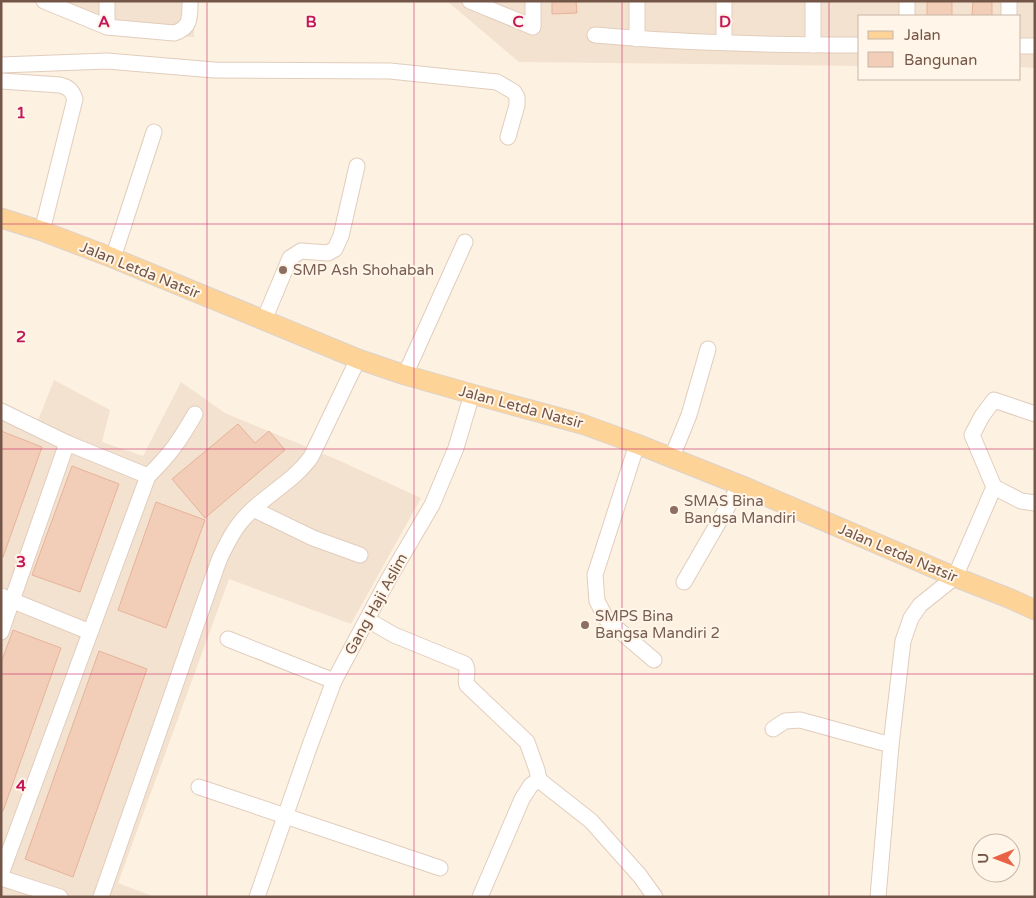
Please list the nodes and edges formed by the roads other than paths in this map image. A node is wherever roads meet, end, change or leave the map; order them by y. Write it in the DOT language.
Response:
graph roads {
  1 [pos="44,1"];
  2 [pos="107,1"];
  3 [pos="190,1"];
  4 [pos="470,1"];
  5 [pos="533,1"];
  6 [pos="637,1"];
  7 [pos="724,1"];
  8 [pos="812,1"];
  9 [pos="907,1"];
  10 [pos="1009,1"];
  11 [pos="907,15"];
  12 [pos="1008,15"];
  13 [pos="107,27"];
  14 [pos="595,35"];
  15 [pos="637,39"];
  16 [pos="724,42"];
  17 [pos="813,45"];
  18 [pos="858,45"];
  19 [pos="1021,46"];
  20 [pos="1035,46"];
  21 [pos="1,65"];
  22 [pos="1,81"];
  23 [pos="154,132"];
  24 [pos="508,137"];
  25 [pos="357,166"];
  26 [pos="1,218"];
  27 [pos="42,231"];
  28 [pos="465,242"];
  29 [pos="113,258"];
  30 [pos="264,320"];
  31 [pos="708,349"];
  32 [pos="358,359"];
  33 [pos="405,375"];
  34 [pos="472,394"];
  35 [pos="1,411"];
  36 [pos="196,414"];
  37 [pos="1035,414"];
  38 [pos="67,443"];
  39 [pos="637,444"];
  40 [pos="672,457"];
  41 [pos="148,476"];
  42 [pos="740,485"];
  43 [pos="994,487"];
  44 [pos="1035,503"];
  45 [pos="254,509"];
  46 [pos="360,556"];
  47 [pos="955,577"];
  48 [pos="684,582"];
  49 [pos="7,599"];
  50 [pos="1035,610"];
  51 [pos="368,620"];
  52 [pos="1,632"];
  53 [pos="90,632"];
  54 [pos="228,639"];
  55 [pos="654,660"];
  56 [pos="334,681"];
  57 [pos="773,729"];
  58 [pos="891,745"];
  59 [pos="539,780"];
  60 [pos="199,787"];
  61 [pos="286,816"];
  62 [pos="440,868"];
  63 [pos="1,874"];
  64 [pos="1,878"];
  65 [pos="60,897"];
  66 [pos="101,897"];
  67 [pos="256,897"];
  68 [pos="480,897"];
  69 [pos="655,897"];
  70 [pos="878,897"];
  1 -- 13 [label="street"];
  2 -- 13 [label="street"];
  3 -- 13 [label="street"];
  4 -- 5 [label="street"];
  6 -- 15 [label="street"];
  7 -- 16 [label="street"];
  8 -- 17 [label="street"];
  9 -- 11 [label="street"];
  10 -- 12 [label="street"];
  14 -- 15 [label="street"];
  15 -- 16 [label="street"];
  16 -- 17 [label="street"];
  17 -- 18 [label="street"];
  19 -- 20 [label="street"];
  21 -- 24 [label="street"];
  22 -- 27 [label="street"];
  23 -- 29 [label="street"];
  25 -- 30 [label="street"];
  26 -- 27 [label="main road, Jalan Letda Natsir"];
  27 -- 29 [label="main road, Jalan Letda Natsir"];
  28 -- 33 [label="street"];
  29 -- 30 [label="main road, Jalan Letda Natsir"];
  30 -- 32 [label="main road, Jalan Letda Natsir"];
  31 -- 40 [label="street"];
  32 -- 33 [label="main road, Jalan Letda Natsir"];
  32 -- 45 [label="street"];
  33 -- 34 [label="main road, Jalan Letda Natsir"];
  34 -- 39 [label="main road, Jalan Letda Natsir"];
  34 -- 51 [label="street, Gang Haji Aslim"];
  35 -- 38 [label="street"];
  36 -- 41 [label="street"];
  37 -- 43 [label="street"];
  38 -- 41 [label="street"];
  38 -- 49 [label="street"];
  39 -- 40 [label="main road, Jalan Letda Natsir"];
  39 -- 55 [label="street"];
  40 -- 42 [label="main road, Jalan Letda Natsir"];
  41 -- 53 [label="street"];
  42 -- 47 [label="main road, Jalan Letda Natsir"];
  42 -- 48 [label="street"];
  43 -- 44 [label="street"];
  43 -- 47 [label="street"];
  45 -- 46 [label="street"];
  45 -- 66 [label="street"];
  47 -- 50 [label="main road, Jalan Letda Natsir"];
  47 -- 58 [label="street"];
  49 -- 52 [label="street"];
  49 -- 53 [label="street"];
  51 -- 56 [label="street, Gang Haji Aslim"];
  51 -- 59 [label="street"];
  53 -- 63 [label="street"];
  54 -- 56 [label="street"];
  56 -- 61 [label="street, Gang Haji Aslim"];
  57 -- 58 [label="street"];
  58 -- 70 [label="street"];
  59 -- 68 [label="street"];
  59 -- 69 [label="street"];
  60 -- 61 [label="street"];
  61 -- 62 [label="street"];
  61 -- 67 [label="street, Gang Haji Aslim"];
  64 -- 65 [label="street"];
}
